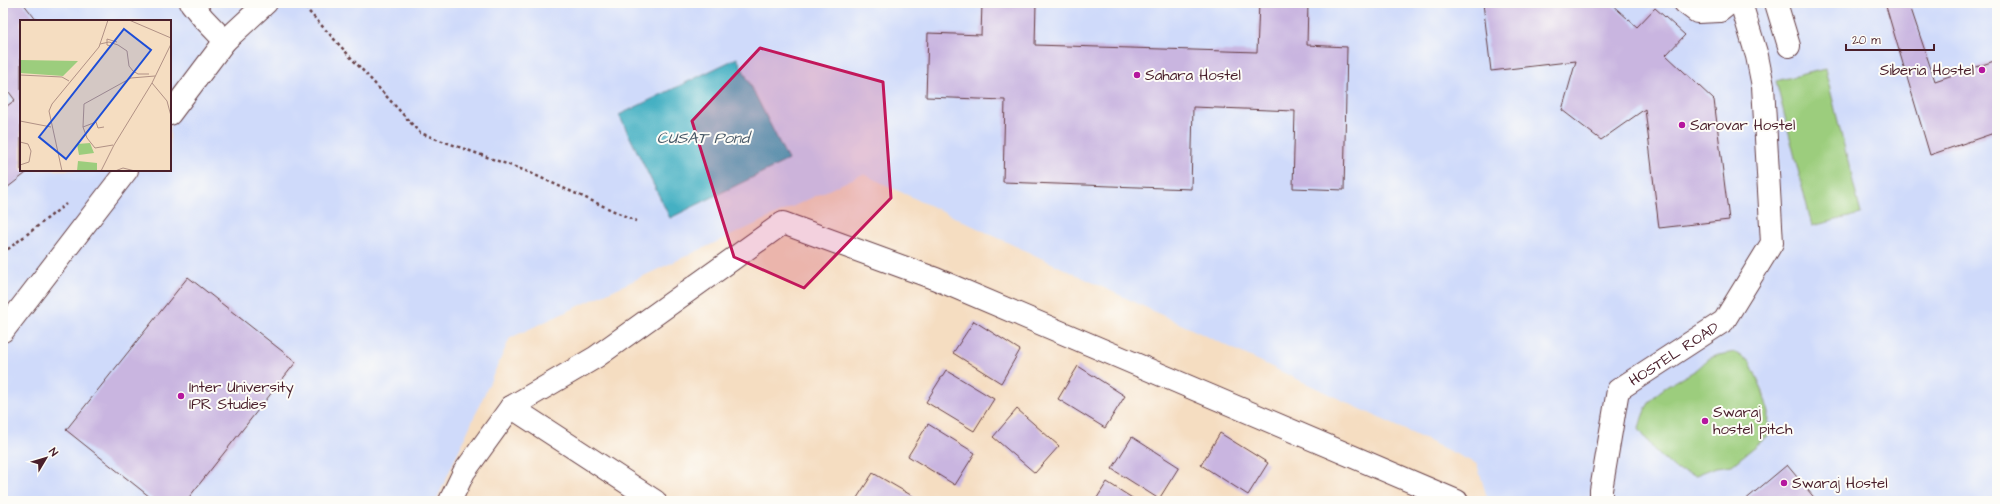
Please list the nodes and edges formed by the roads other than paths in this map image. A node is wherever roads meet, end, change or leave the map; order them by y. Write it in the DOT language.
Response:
graph roads {
  1 [pos="191,3"];
  2 [pos="266,3"];
  3 [pos="1685,3"];
  4 [pos="1730,3"];
  5 [pos="1741,3"];
  6 [pos="1776,3"];
  7 [pos="225,41"];
  8 [pos="1790,46"];
  9 [pos="171,113"];
  10 [pos="126,171"];
  11 [pos="3,331"];
  12 [pos="511,408"];
  13 [pos="450,501"];
  14 [pos="655,501"];
  15 [pos="1457,501"];
  16 [pos="1601,501"];
  1 -- 7 [label="street"];
  2 -- 7 [label="street"];
  3 -- 4 [label="street"];
  5 -- 16 [label="street, HOSTEL ROAD"];
  6 -- 8 [label="street"];
  7 -- 9 [label="street"];
  10 -- 11 [label="street"];
  12 -- 13 [label="street"];
  12 -- 14 [label="street"];
  12 -- 15 [label="street"];
}
